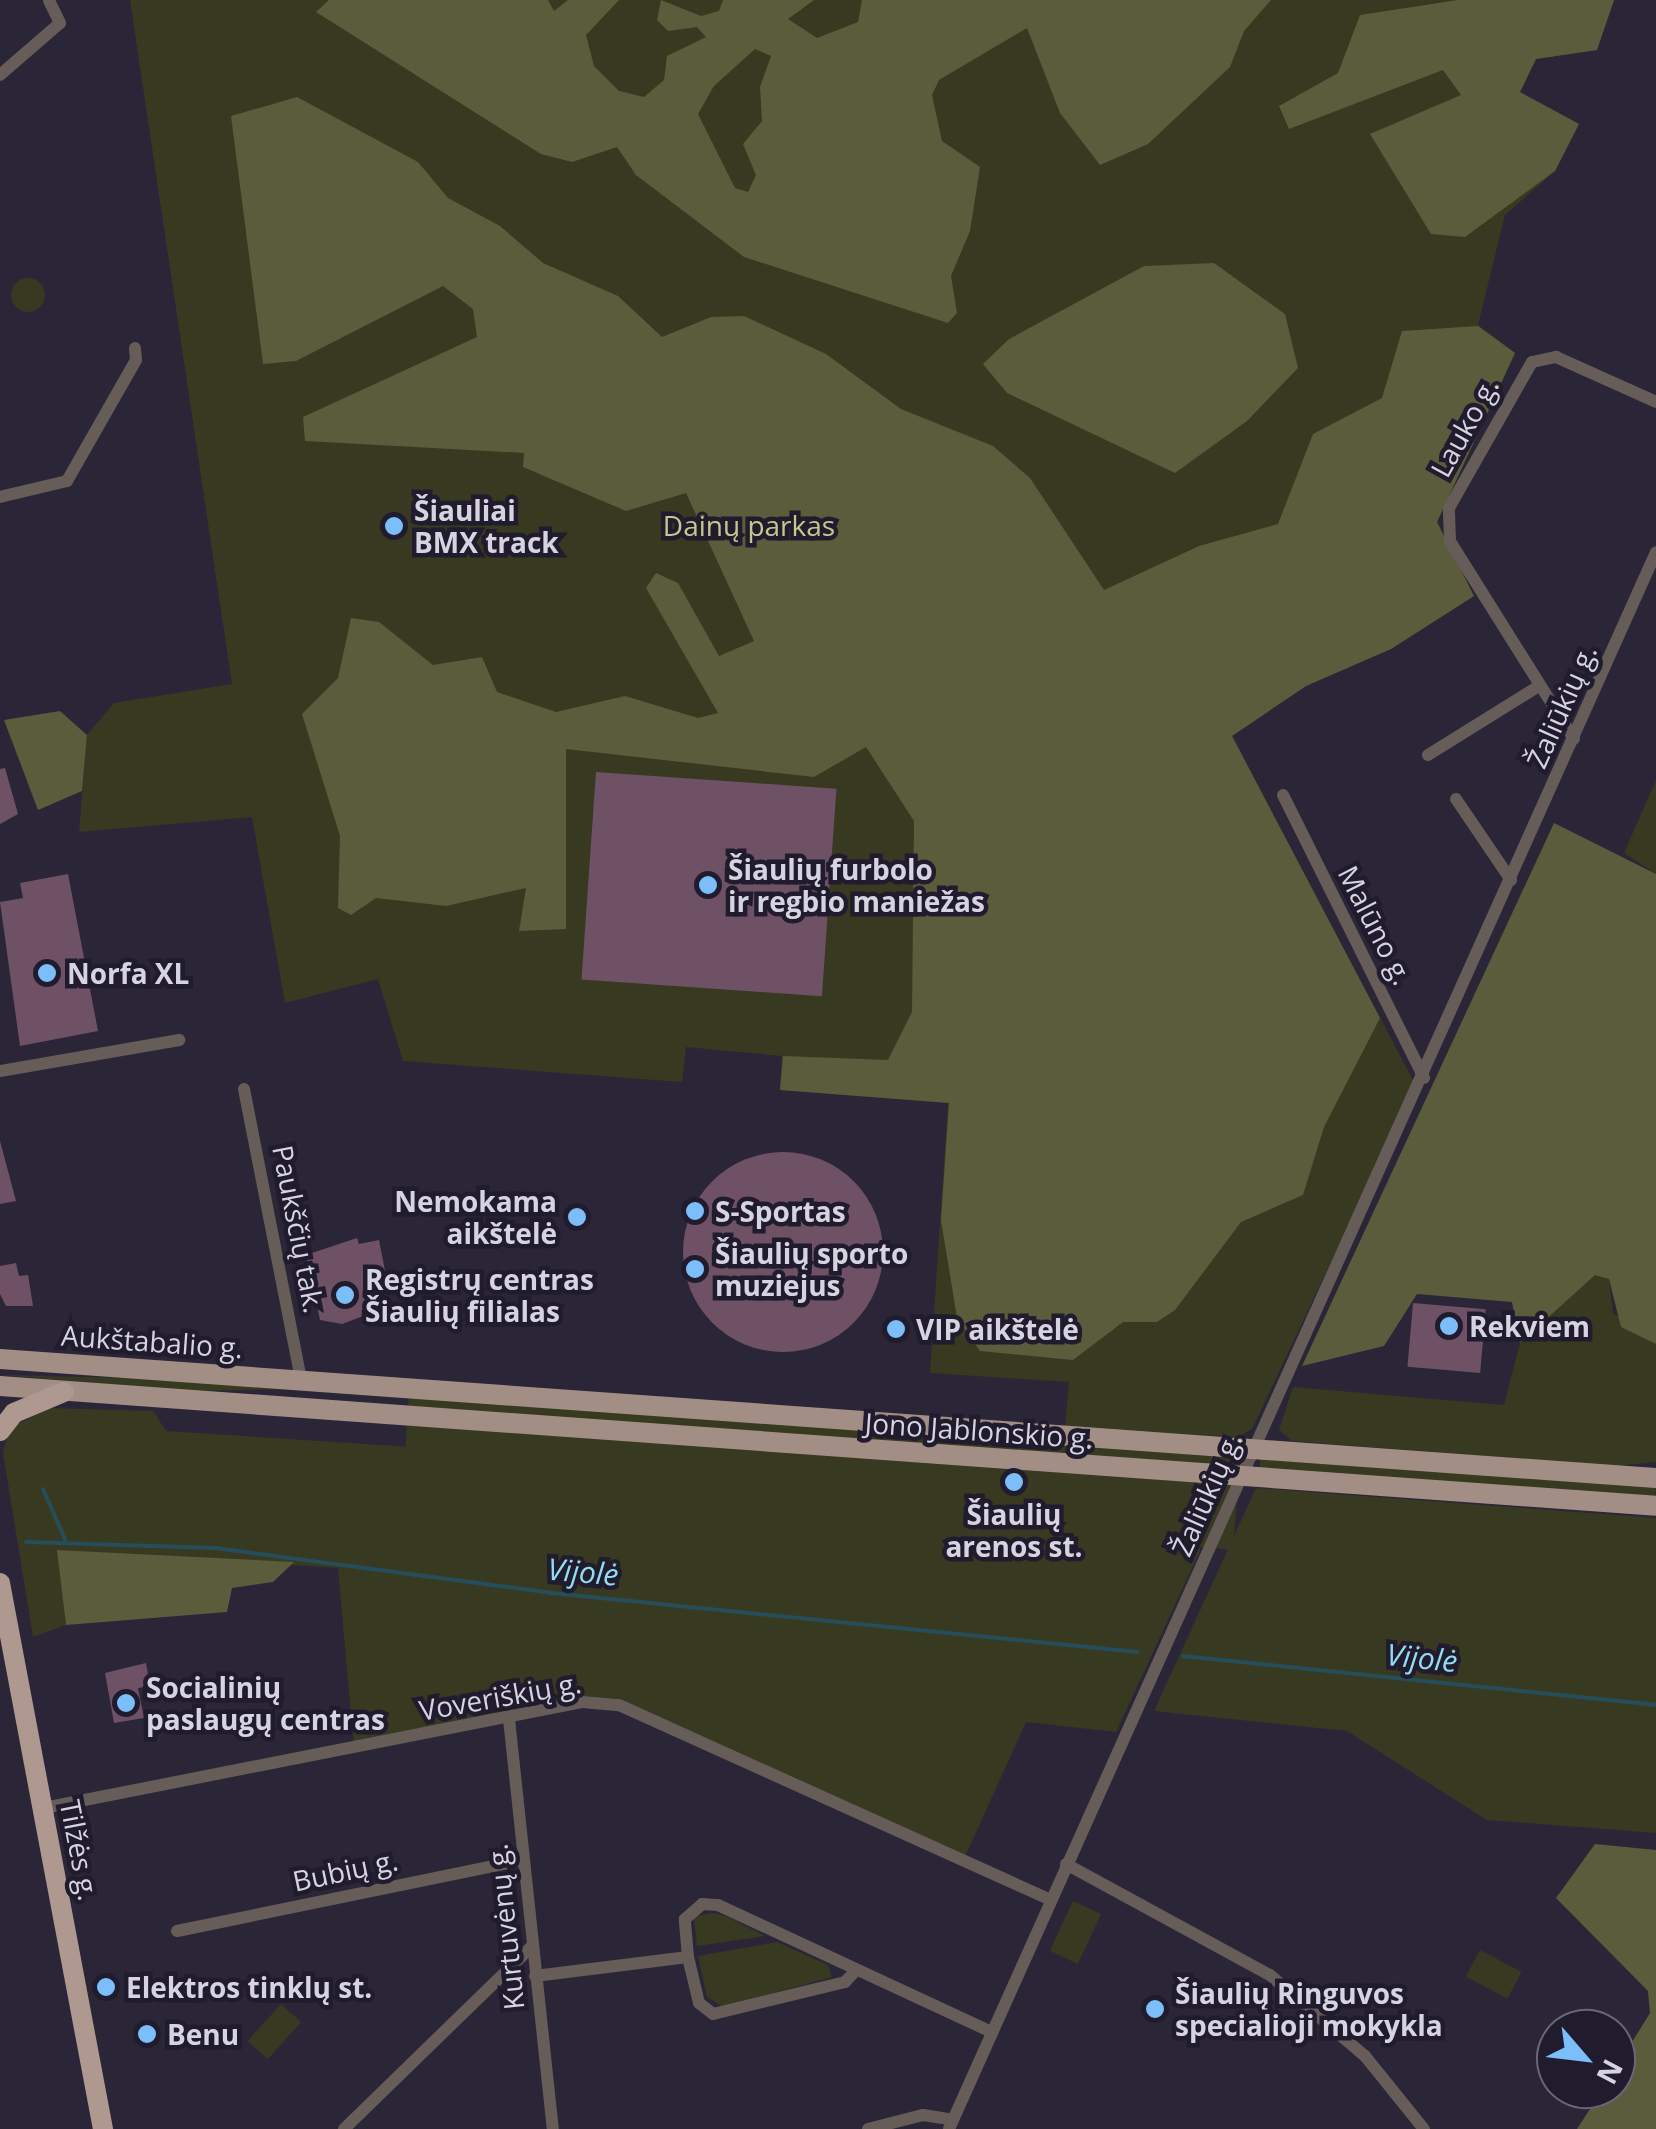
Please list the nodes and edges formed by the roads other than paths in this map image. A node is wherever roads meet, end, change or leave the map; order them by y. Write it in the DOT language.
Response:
graph roads {
  1 [pos="49,0"];
  2 [pos="0,75"];
  3 [pos="135,348"];
  4 [pos="1656,402"];
  5 [pos="0,496"];
  6 [pos="1656,552"];
  7 [pos="1539,686"];
  8 [pos="1574,739"];
  9 [pos="1428,754"];
  10 [pos="1283,795"];
  11 [pos="1456,799"];
  12 [pos="1511,880"];
  13 [pos="179,1040"];
  14 [pos="0,1072"];
  15 [pos="1424,1078"];
  16 [pos="244,1089"];
  17 [pos="0,1358"];
  18 [pos="301,1380"];
  19 [pos="0,1386"];
  20 [pos="64,1392"];
  21 [pos="298,1406"];
  22 [pos="0,1430"];
  23 [pos="1254,1448"];
  24 [pos="1242,1477"];
  25 [pos="1656,1478"];
  26 [pos="1656,1506"];
  27 [pos="0,1583"];
  28 [pos="509,1719"];
  29 [pos="44,1808"];
  30 [pos="522,1860"];
  31 [pos="1066,1864"];
  32 [pos="1050,1900"];
  33 [pos="178,1931"];
  34 [pos="532,1946"];
  35 [pos="688,1956"];
  36 [pos="856,1970"];
  37 [pos="535,1976"];
  38 [pos="992,2032"];
  39 [pos="952,2125"];
  40 [pos="103,2129"];
  41 [pos="344,2129"];
  42 [pos="553,2129"];
  43 [pos="868,2129"];
  44 [pos="1424,2129"];
  1 -- 2 [label="street"];
  3 -- 5 [label="street"];
  4 -- 7 [label="street, Lauko g."];
  6 -- 8 [label="street, Žaliūkių g."];
  7 -- 8 [label="street, Lauko g."];
  7 -- 9 [label="street"];
  8 -- 12 [label="street, Žaliūkių g."];
  10 -- 15 [label="street, Malūno g."];
  11 -- 12 [label="street"];
  12 -- 15 [label="street, Žaliūkių g."];
  13 -- 14 [label="street"];
  15 -- 23 [label="street, Žaliūkių g."];
  16 -- 18 [label="street, Paukščių tak."];
  17 -- 18 [label="main road, Aukštabalio g."];
  18 -- 21 [label="main road"];
  18 -- 23 [label="main road, Jono Jablonskio g."];
  19 -- 20 [label="main road, Aukštabalio g."];
  20 -- 21 [label="main road, Aukštabalio g."];
  20 -- 22 [label="highway"];
  21 -- 24 [label="main road, Jono Jablonskio g."];
  23 -- 24 [label="street, Žaliūkių g."];
  23 -- 25 [label="main road, Jono Jablonskio g."];
  24 -- 26 [label="main road, Jono Jablonskio g."];
  24 -- 31 [label="street, Žaliūkių g."];
  27 -- 29 [label="highway, Tilžės g."];
  28 -- 29 [label="street, Voveriškių g."];
  28 -- 30 [label="street, Kurtuvėnų g."];
  28 -- 32 [label="street, Voveriškių g."];
  29 -- 40 [label="highway, Tilžės g."];
  30 -- 33 [label="street, Bubių g."];
  30 -- 34 [label="street, Kurtuvėnų g."];
  31 -- 32 [label="street, Žaliūkių g."];
  31 -- 44 [label="street"];
  32 -- 38 [label="street, Žaliūkių g."];
  34 -- 37 [label="street, Kurtuvėnų g."];
  34 -- 41 [label="street"];
  35 -- 36 [label="street"];
  35 -- 36 [label="street"];
  35 -- 37 [label="street"];
  36 -- 38 [label="street"];
  37 -- 42 [label="street, Kurtuvėnų g."];
  38 -- 39 [label="street, Žaliūkių g."];
  39 -- 43 [label="street"];
}
